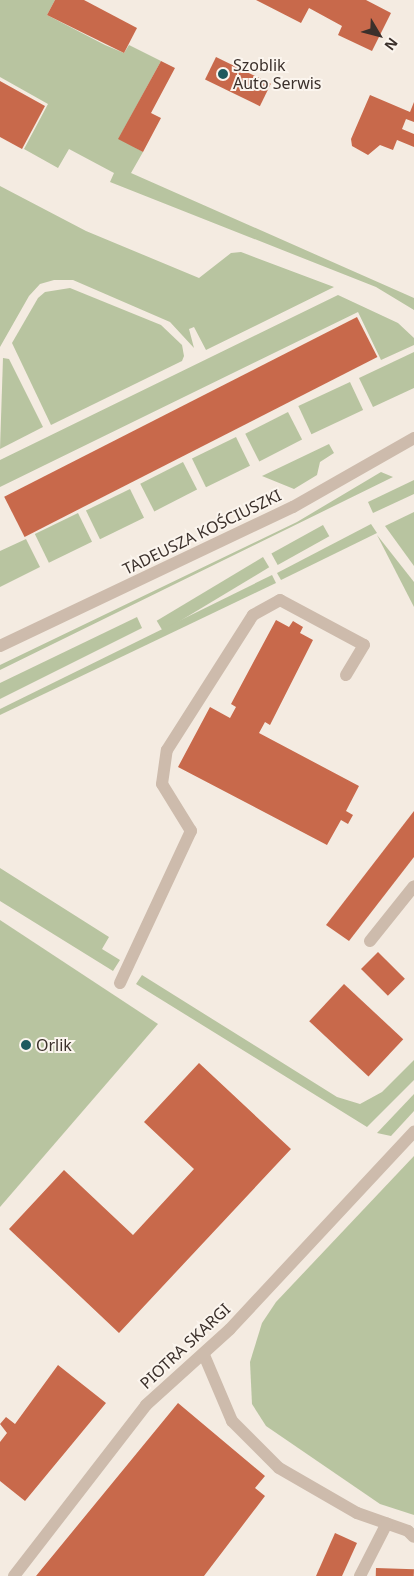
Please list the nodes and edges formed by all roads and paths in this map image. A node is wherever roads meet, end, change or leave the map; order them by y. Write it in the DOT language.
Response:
graph roads {
  1 [pos="414,438"];
  2 [pos="0,646"];
  3 [pos="346,675"];
  4 [pos="414,886"];
  5 [pos="370,941"];
  6 [pos="120,983"];
  7 [pos="414,1132"];
  8 [pos="204,1355"];
  9 [pos="387,1523"];
  10 [pos="414,1537"];
  11 [pos="14,1576"];
  12 [pos="360,1576"];
  1 -- 2 [label="street, TADEUSZA KOŚCIUSZKI"];
  3 -- 6 [label="street"];
  4 -- 5 [label="street"];
  7 -- 8 [label="street, PIOTRA SKARGI"];
  8 -- 9 [label="street"];
  8 -- 11 [label="street, PIOTRA SKARGI"];
  9 -- 10 [label="street"];
  9 -- 12 [label="street"];
}
